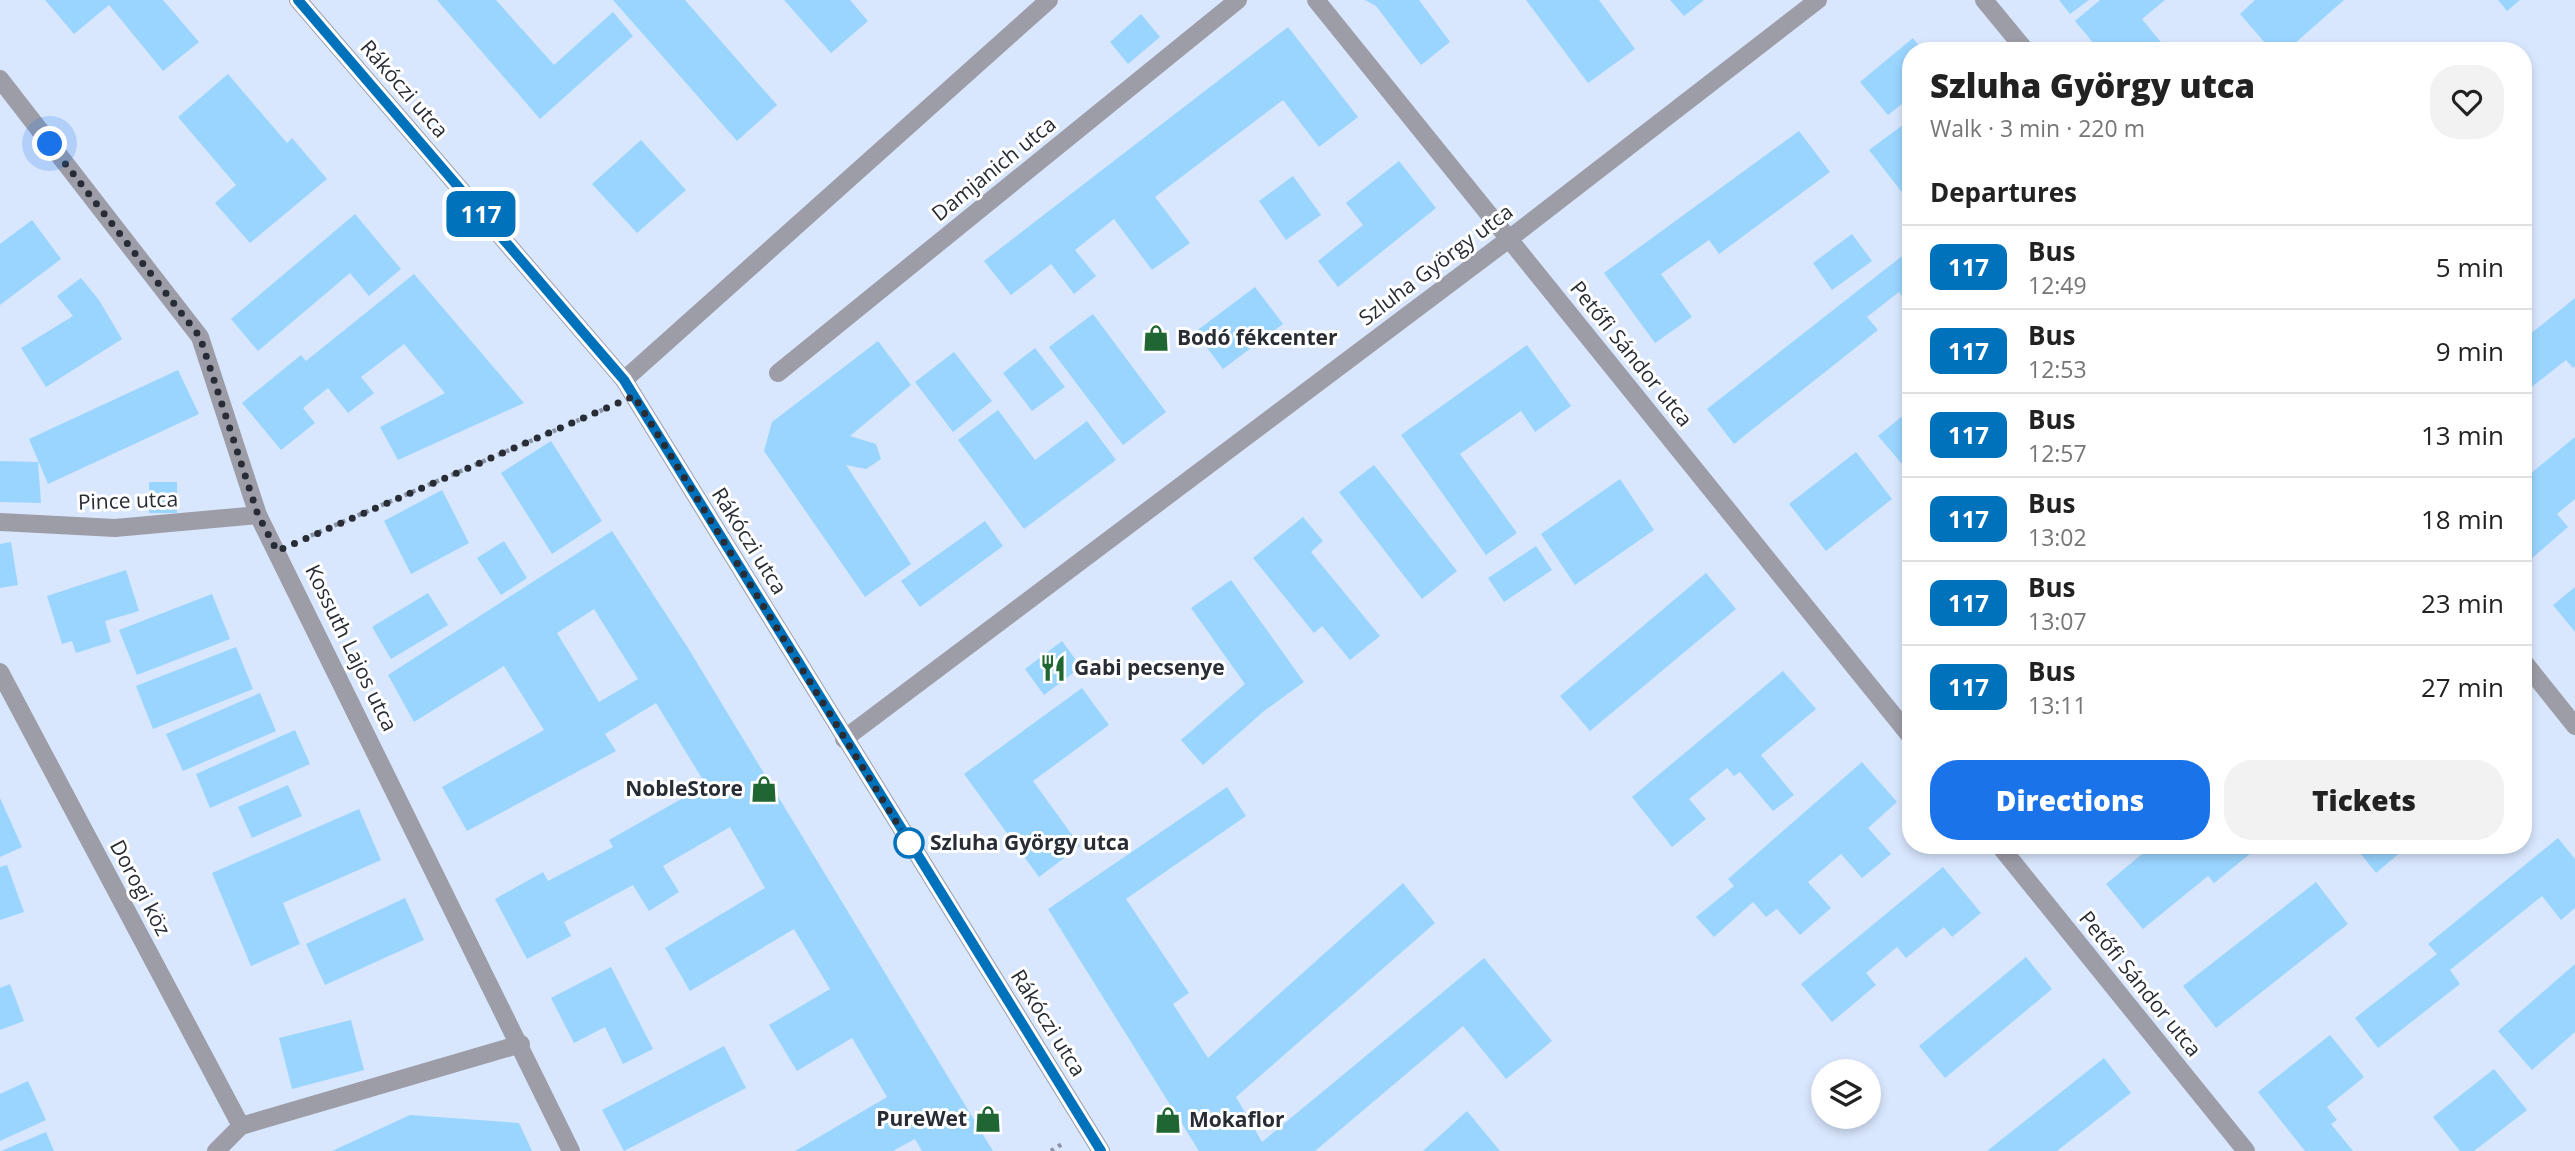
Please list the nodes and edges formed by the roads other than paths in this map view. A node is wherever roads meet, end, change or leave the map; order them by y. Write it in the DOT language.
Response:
graph roads {
  1 [pos="298,0"];
  2 [pos="1049,0"];
  3 [pos="1238,0"];
  4 [pos="1315,0"];
  5 [pos="1818,0"];
  6 [pos="1984,0"];
  7 [pos="2019,42"];
  8 [pos="0,79"];
  9 [pos="1509,239"];
  10 [pos="778,373"];
  11 [pos="624,380"];
  12 [pos="258,515"];
  13 [pos="0,522"];
  14 [pos="0,672"];
  15 [pos="2532,672"];
  16 [pos="1902,726"];
  17 [pos="2575,726"];
  18 [pos="844,739"];
  19 [pos="2006,854"];
  20 [pos="521,1044"];
  21 [pos="241,1125"];
  22 [pos="216,1151"];
  23 [pos="571,1151"];
  24 [pos="1101,1151"];
  25 [pos="2246,1151"];
  1 -- 11 [label="street, Rákóczi utca"];
  2 -- 11 [label="street"];
  3 -- 10 [label="street, Damjanich utca"];
  4 -- 9 [label="street, Petőfi Sándor utca"];
  5 -- 9 [label="street, Szluha György utca"];
  6 -- 7 [label="street"];
  8 -- 12 [label="street, Kossuth Lajos utca"];
  9 -- 16 [label="street, Petőfi Sándor utca"];
  9 -- 18 [label="street, Szluha György utca"];
  11 -- 18 [label="street, Rákóczi utca"];
  12 -- 13 [label="street, Pince utca"];
  12 -- 20 [label="street, Kossuth Lajos utca"];
  14 -- 21 [label="street, Dorogi köz"];
  15 -- 17 [label="street"];
  18 -- 24 [label="street, Rákóczi utca"];
  19 -- 25 [label="street, Petőfi Sándor utca"];
  20 -- 21 [label="street"];
  20 -- 23 [label="street, Kossuth Lajos utca"];
  21 -- 22 [label="street"];
}
